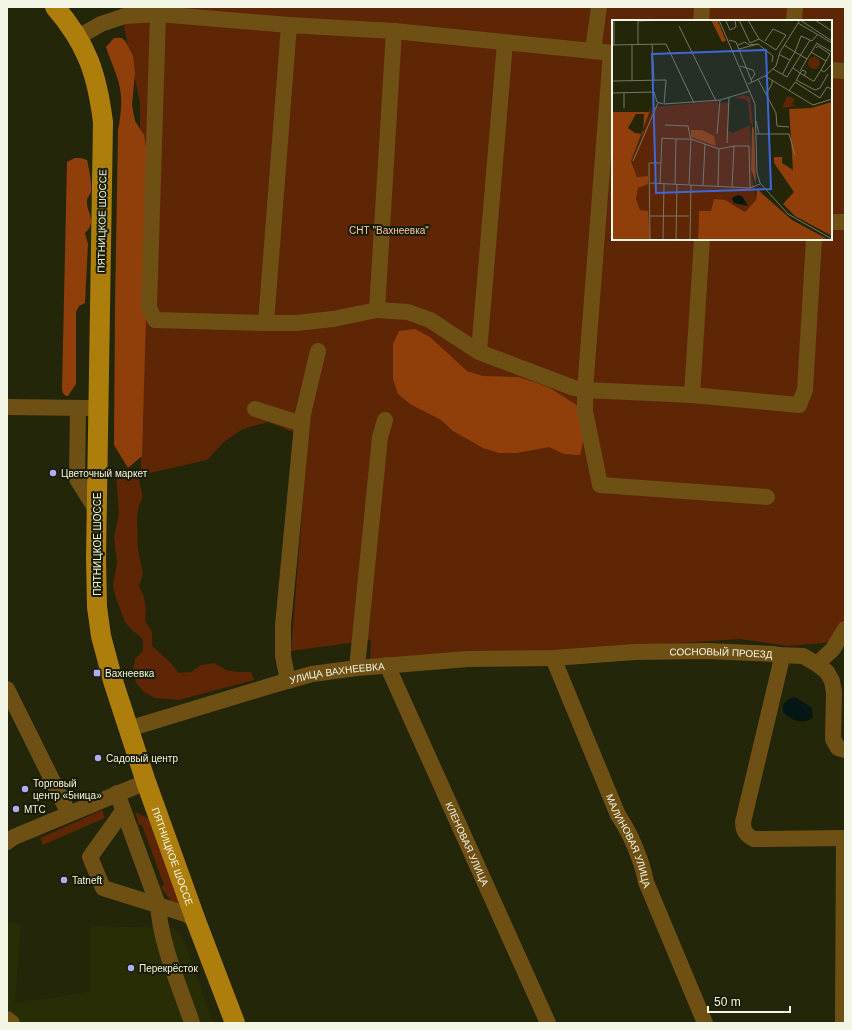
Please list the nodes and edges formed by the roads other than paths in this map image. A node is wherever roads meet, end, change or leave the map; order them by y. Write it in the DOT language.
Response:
graph roads {
  1 [pos="55,7"];
  2 [pos="599,7"];
  3 [pos="702,7"];
  4 [pos="795,7"];
  5 [pos="158,14"];
  6 [pos="701,20"];
  7 [pos="794,20"];
  8 [pos="289,25"];
  9 [pos="394,31"];
  10 [pos="78,37"];
  11 [pos="505,43"];
  12 [pos="593,51"];
  13 [pos="612,53"];
  14 [pos="832,70"];
  15 [pos="845,71"];
  16 [pos="832,222"];
  17 [pos="845,222"];
  18 [pos="702,240"];
  19 [pos="814,240"];
  20 [pos="378,310"];
  21 [pos="266,323"];
  22 [pos="318,351"];
  23 [pos="479,352"];
  24 [pos="585,390"];
  25 [pos="692,395"];
  26 [pos="7,407"];
  27 [pos="78,408"];
  28 [pos="98,409"];
  29 [pos="255,409"];
  30 [pos="385,420"];
  31 [pos="302,424"];
  32 [pos="767,497"];
  33 [pos="96,511"];
  34 [pos="845,629"];
  35 [pos="778,655"];
  36 [pos="553,658"];
  37 [pos="817,664"];
  38 [pos="387,665"];
  39 [pos="357,668"];
  40 [pos="288,681"];
  41 [pos="9,701"];
  42 [pos="128,730"];
  43 [pos="845,750"];
  44 [pos="146,782"];
  45 [pos="117,794"];
  46 [pos="123,811"];
  47 [pos="69,814"];
  48 [pos="9,835"];
  49 [pos="845,838"];
  50 [pos="158,905"];
  51 [pos="196,921"];
  52 [pos="7,1019"];
  53 [pos="12,1023"];
  54 [pos="192,1023"];
  55 [pos="235,1023"];
  56 [pos="548,1023"];
  57 [pos="705,1023"];
  58 [pos="843,1023"];
  1 -- 10 [label="main road, ПЯТНИЦКОЕ ШОССЕ"];
  2 -- 12 [label="street"];
  3 -- 6 [label="street"];
  4 -- 7 [label="street"];
  5 -- 8 [label="street"];
  5 -- 10 [label="street"];
  5 -- 21 [label="street"];
  8 -- 9 [label="street"];
  8 -- 21 [label="street"];
  9 -- 11 [label="street"];
  9 -- 20 [label="street"];
  10 -- 28 [label="main road, ПЯТНИЦКОЕ ШОССЕ"];
  11 -- 12 [label="street"];
  11 -- 23 [label="street"];
  12 -- 13 [label="street"];
  13 -- 24 [label="street"];
  14 -- 15 [label="street"];
  16 -- 17 [label="street"];
  18 -- 25 [label="street"];
  19 -- 25 [label="street"];
  20 -- 21 [label="street"];
  20 -- 23 [label="street"];
  22 -- 31 [label="street"];
  23 -- 24 [label="street"];
  24 -- 25 [label="street"];
  24 -- 32 [label="street"];
  26 -- 27 [label="street"];
  27 -- 28 [label="street"];
  27 -- 33 [label="street"];
  28 -- 33 [label="main road, ПЯТНИЦКОЕ ШОССЕ"];
  29 -- 31 [label="street"];
  30 -- 39 [label="street"];
  31 -- 40 [label="street"];
  33 -- 42 [label="main road, ПЯТНИЦКОЕ ШОССЕ"];
  34 -- 37 [label="street"];
  35 -- 36 [label="street, СОСНОВЫЙ ПРОЕЗД"];
  35 -- 37 [label="street"];
  35 -- 49 [label="street, СОСНОВЫЙ ПРОЕЗД"];
  36 -- 38 [label="street, УЛИЦА ВАХНЕЕВКА"];
  36 -- 57 [label="street, МАЛИНОВАЯ УЛИЦА"];
  37 -- 43 [label="street"];
  38 -- 39 [label="street, УЛИЦА ВАХНЕЕВКА"];
  38 -- 56 [label="street, КЛЕНОВАЯ УЛИЦА"];
  39 -- 40 [label="street, УЛИЦА ВАХНЕЕВКА"];
  40 -- 42 [label="street, УЛИЦА ВАХНЕЕВКА"];
  41 -- 47 [label="street"];
  42 -- 44 [label="main road, ПЯТНИЦКОЕ ШОССЕ"];
  44 -- 45 [label="street"];
  44 -- 51 [label="main road, ПЯТНИЦКОЕ ШОССЕ"];
  45 -- 46 [label="street"];
  45 -- 47 [label="street"];
  46 -- 50 [label="street"];
  46 -- 50 [label="street"];
  47 -- 48 [label="street"];
  49 -- 58 [label="street"];
  50 -- 51 [label="street"];
  50 -- 54 [label="street"];
  51 -- 55 [label="main road, ПЯТНИЦКОЕ ШОССЕ"];
  52 -- 53 [label="street"];
}
